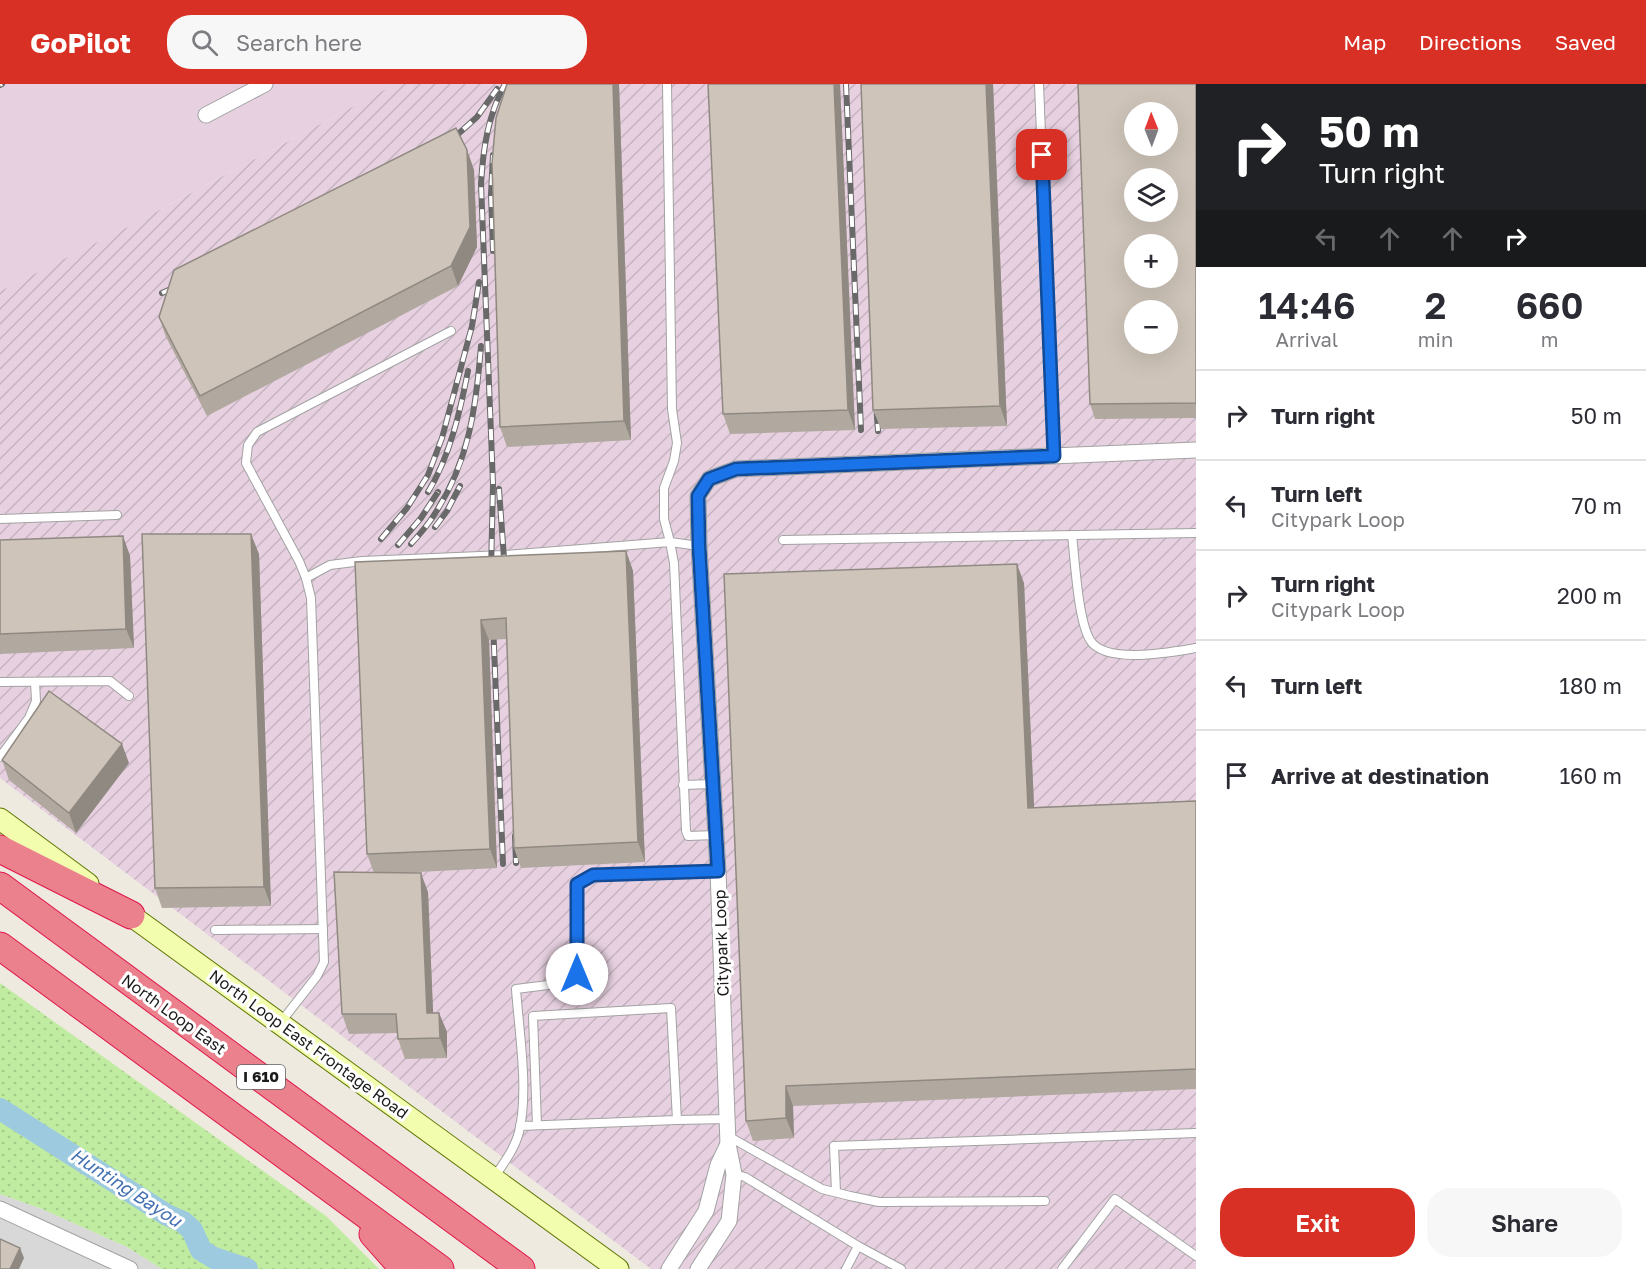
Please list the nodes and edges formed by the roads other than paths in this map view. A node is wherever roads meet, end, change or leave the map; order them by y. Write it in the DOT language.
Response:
graph roads {
  1 [pos="266,84"];
  2 [pos="667,84"];
  3 [pos="1039,84"];
  4 [pos="206,115"];
  5 [pos="451,331"];
  6 [pos="1196,450"];
  7 [pos="1054,456"];
  8 [pos="117,515"];
  9 [pos="0,519"];
  10 [pos="1196,533"];
  11 [pos="1072,535"];
  12 [pos="783,540"];
  13 [pos="670,542"];
  14 [pos="699,546"];
  15 [pos="306,578"];
  16 [pos="1196,648"];
  17 [pos="35,681"];
  18 [pos="0,682"];
  19 [pos="129,696"];
  20 [pos="0,757"];
  21 [pos="713,784"];
  22 [pos="683,785"];
  23 [pos="0,819"];
  24 [pos="716,835"];
  25 [pos="0,849"];
  26 [pos="718,871"];
  27 [pos="0,886"];
  28 [pos="131,915"];
  29 [pos="322,928"];
  30 [pos="216,930"];
  31 [pos="0,946"];
  32 [pos="280,1023"];
  33 [pos="727,1119"];
  34 [pos="677,1120"];
  35 [pos="537,1125"];
  36 [pos="520,1126"];
  37 [pos="1196,1133"];
  38 [pos="728,1140"];
  39 [pos="734,1174"];
  40 [pos="494,1179"];
  41 [pos="836,1192"];
  42 [pos="338,1196"];
  43 [pos="1045,1201"];
  44 [pos="0,1209"];
  45 [pos="858,1246"];
  46 [pos="1196,1256"];
  47 [pos="130,1269"];
  48 [pos="404,1269"];
  49 [pos="440,1269"];
  50 [pos="521,1269"];
  51 [pos="618,1269"];
  52 [pos="669,1269"];
  53 [pos="698,1269"];
  54 [pos="846,1269"];
  55 [pos="901,1269"];
  56 [pos="1062,1269"];
  1 -- 4 [label="street"];
  2 -- 13 [label="lane"];
  3 -- 7 [label="lane"];
  5 -- 15 [label="lane"];
  6 -- 7 [label="street, Citypark Loop"];
  7 -- 14 [label="street, Citypark Loop"];
  8 -- 9 [label="lane"];
  10 -- 11 [label="lane"];
  11 -- 12 [label="lane"];
  11 -- 16 [label="lane"];
  13 -- 14 [label="lane"];
  13 -- 15 [label="lane"];
  13 -- 22 [label="lane"];
  14 -- 21 [label="street, Citypark Loop"];
  15 -- 29 [label="lane"];
  17 -- 18 [label="lane"];
  17 -- 19 [label="lane"];
  17 -- 20 [label="lane"];
  21 -- 22 [label="lane"];
  21 -- 24 [label="street, Citypark Loop"];
  22 -- 24 [label="lane"];
  23 -- 28 [label="main road, North Loop East Frontage Road"];
  24 -- 26 [label="street, Citypark Loop"];
  25 -- 28 [label="highway"];
  26 -- 33 [label="street, Citypark Loop"];
  26 -- 36 [label="lane"];
  27 -- 50 [label="highway, North Loop East / I 610"];
  28 -- 32 [label="main road, North Loop East Frontage Road"];
  29 -- 30 [label="lane"];
  29 -- 32 [label="lane"];
  31 -- 42 [label="highway"];
  32 -- 40 [label="main road, North Loop East Frontage Road"];
  33 -- 34 [label="lane"];
  33 -- 38 [label="street, Citypark Loop"];
  34 -- 35 [label="lane"];
  34 -- 35 [label="lane"];
  35 -- 36 [label="lane"];
  36 -- 40 [label="lane"];
  37 -- 41 [label="lane"];
  38 -- 39 [label="street, Citypark Loop"];
  38 -- 41 [label="lane"];
  38 -- 52 [label="street, Citypark Loop"];
  39 -- 45 [label="lane"];
  39 -- 53 [label="street, Citypark Loop"];
  40 -- 51 [label="main road, North Loop East Frontage Road"];
  41 -- 43 [label="lane"];
  42 -- 48 [label="highway"];
  42 -- 49 [label="highway"];
  44 -- 47 [label="street"];
  45 -- 54 [label="lane"];
  45 -- 55 [label="lane"];
  46 -- 56 [label="lane"];
}
